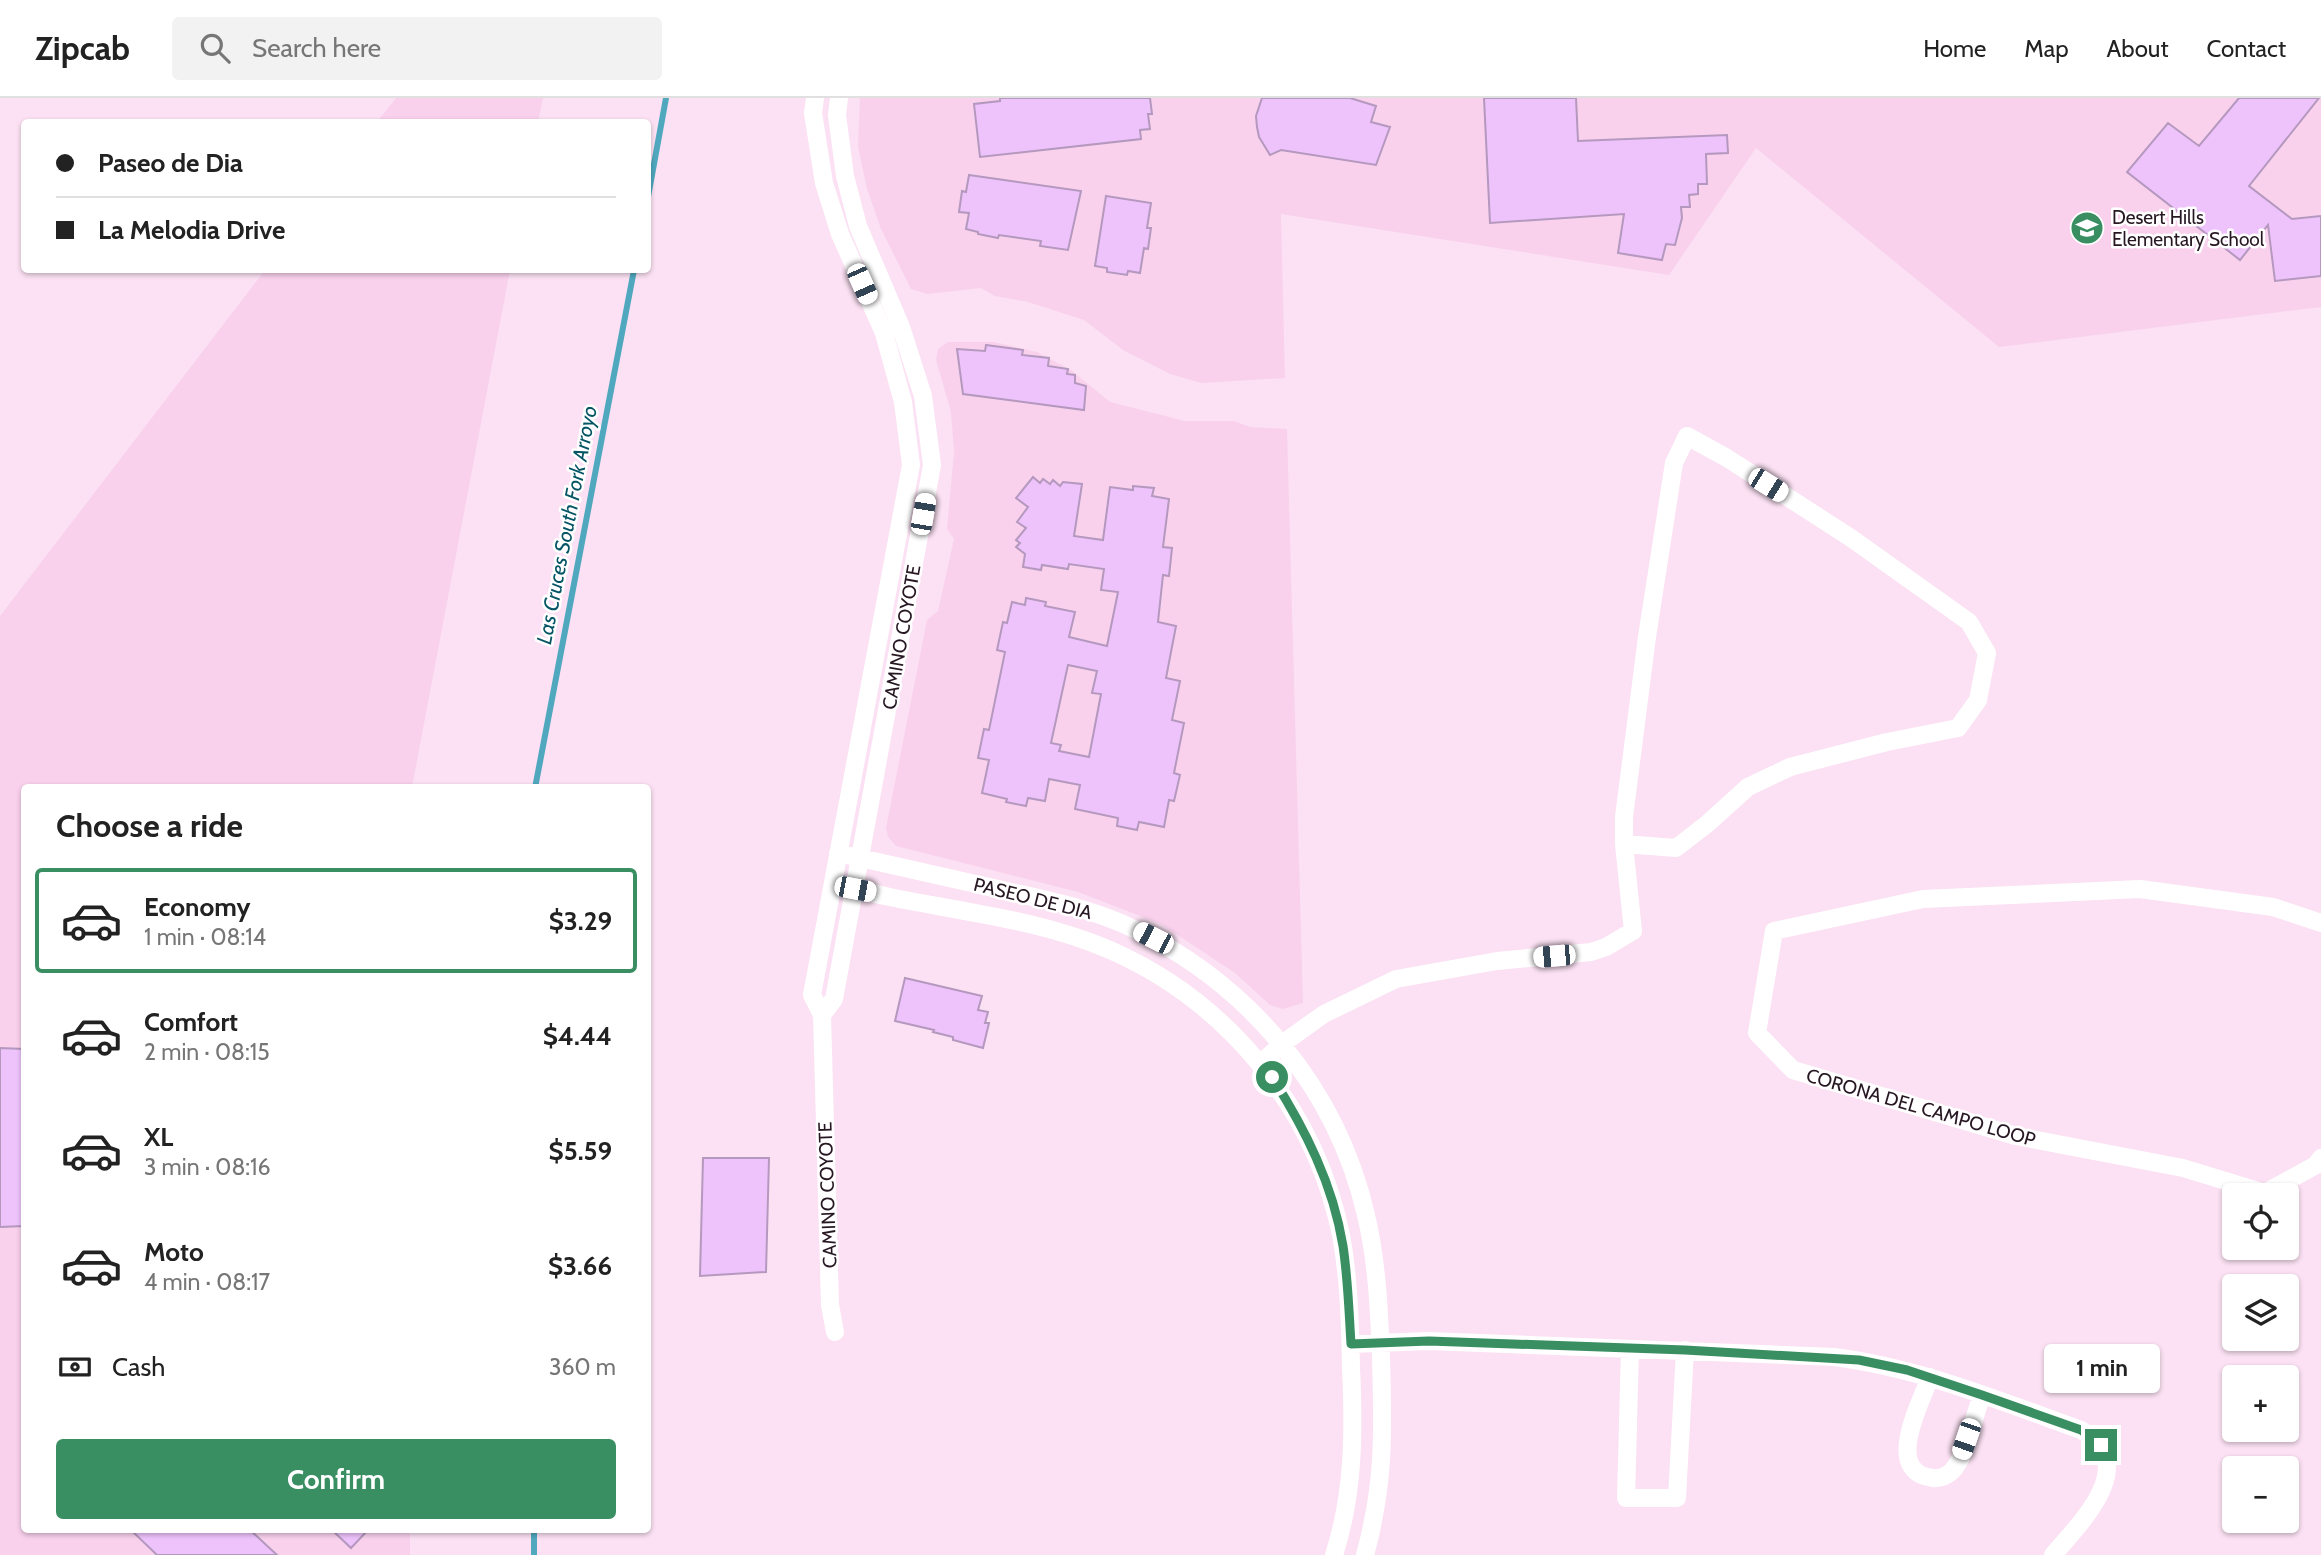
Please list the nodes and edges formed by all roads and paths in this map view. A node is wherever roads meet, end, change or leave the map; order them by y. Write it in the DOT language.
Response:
graph roads {
  1 [pos="815,98"];
  2 [pos="839,98"];
  3 [pos="1624,844"];
  4 [pos="838,853"];
  5 [pos="861,858"];
  6 [pos="833,883"];
  7 [pos="855,889"];
  8 [pos="2321,923"];
  9 [pos="822,1015"];
  10 [pos="1282,1044"];
  11 [pos="1261,1063"];
  12 [pos="2321,1158"];
  13 [pos="835,1332"];
  14 [pos="1380,1342"];
  15 [pos="1351,1344"];
  16 [pos="1630,1349"];
  17 [pos="1685,1350"];
  18 [pos="1930,1377"];
  19 [pos="1982,1395"];
  20 [pos="1334,1555"];
  21 [pos="1365,1555"];
  22 [pos="2053,1555"];
  1 -- 4 [label="street, CAMINO COYOTE"];
  2 -- 5 [label="street, CAMINO COYOTE"];
  3 -- 3 [label="street"];
  3 -- 10 [label="street"];
  4 -- 5 [label="street, PASEO DE DIA"];
  4 -- 6 [label="street, CAMINO COYOTE"];
  5 -- 7 [label="street, CAMINO COYOTE"];
  5 -- 10 [label="street, PASEO DE DIA"];
  6 -- 7 [label="street, PASEO DE DIA"];
  6 -- 9 [label="street, CAMINO COYOTE"];
  7 -- 9 [label="street, CAMINO COYOTE"];
  7 -- 11 [label="street, PASEO DE DIA"];
  8 -- 12 [label="street, CORONA DEL CAMPO LOOP"];
  9 -- 13 [label="street, CAMINO COYOTE"];
  10 -- 11 [label="street"];
  10 -- 14 [label="street, PASEO DE DIA"];
  11 -- 15 [label="street, PASEO DE DIA"];
  14 -- 15 [label="street"];
  14 -- 16 [label="street"];
  14 -- 21 [label="street, PASEO DE DIA"];
  15 -- 20 [label="street, PASEO DE DIA"];
  16 -- 17 [label="street"];
  16 -- 17 [label="street"];
  17 -- 18 [label="street"];
  18 -- 19 [label="street"];
  18 -- 19 [label="street"];
  19 -- 22 [label="street"];
}
